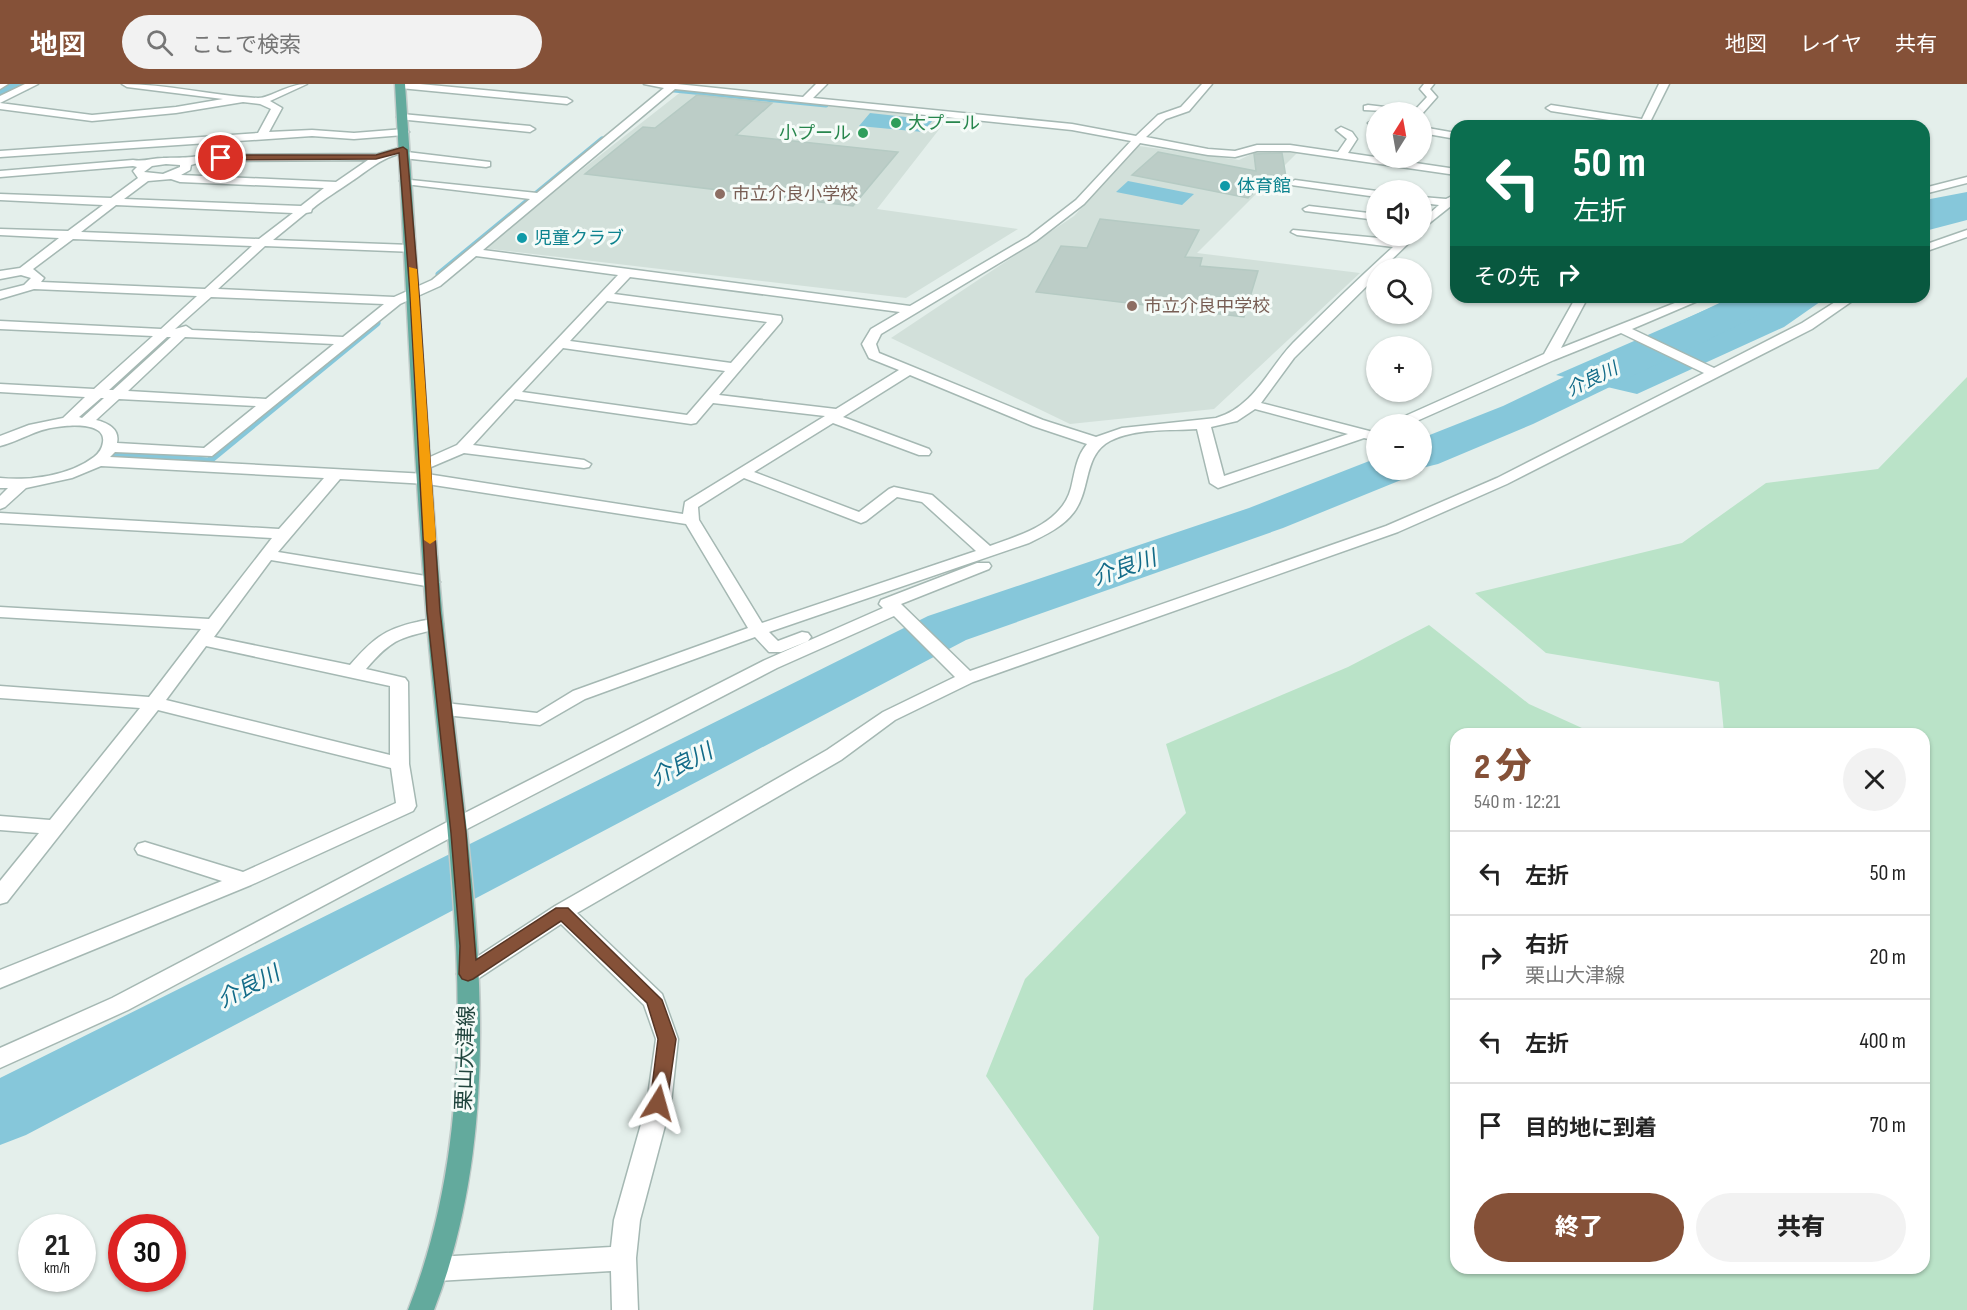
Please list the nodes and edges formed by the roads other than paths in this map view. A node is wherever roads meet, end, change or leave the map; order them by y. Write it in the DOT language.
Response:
graph roads {
  1 [pos="33,84"];
  2 [pos="127,84"];
  3 [pos="302,84"];
  4 [pos="400,84"];
  5 [pos="648,84"];
  6 [pos="822,84"];
  7 [pos="1207,84"];
  8 [pos="1428,84"];
  9 [pos="1664,84"];
  10 [pos="673,86"];
  11 [pos="720,87"];
  12 [pos="247,98"];
  13 [pos="0,100"];
  14 [pos="805,100"];
  15 [pos="262,101"];
  16 [pos="567,101"];
  17 [pos="1427,102"];
  18 [pos="0,106"];
  19 [pos="1551,108"];
  20 [pos="1620,120"];
  21 [pos="1645,120"];
  22 [pos="403,125"];
  23 [pos="530,129"];
  24 [pos="1341,130"];
  25 [pos="1432,132"];
  26 [pos="1450,135"];
  27 [pos="262,136"];
  28 [pos="1138,139"];
  29 [pos="403,153"];
  30 [pos="0,154"];
  31 [pos="1341,156"];
  32 [pos="376,157"];
  33 [pos="185,163"];
  34 [pos="486,164"];
  35 [pos="146,171"];
  36 [pos="1450,171"];
  37 [pos="0,174"];
  38 [pos="171,175"];
  39 [pos="1967,180"];
  40 [pos="405,181"];
  41 [pos="1295,183"];
  42 [pos="341,185"];
  43 [pos="1930,189"];
  44 [pos="1366,193"];
  45 [pos="539,196"];
  46 [pos="0,198"];
  47 [pos="1432,200"];
  48 [pos="1450,200"];
  49 [pos="113,202"];
  50 [pos="1450,202"];
  51 [pos="1308,209"];
  52 [pos="303,210"];
  53 [pos="318,210"];
  54 [pos="1366,216"];
  55 [pos="1432,217"];
  56 [pos="0,232"];
  57 [pos="1298,232"];
  58 [pos="1967,233"];
  59 [pos="70,235"];
  60 [pos="1366,240"];
  61 [pos="262,243"];
  62 [pos="277,244"];
  63 [pos="1399,246"];
  64 [pos="1930,247"];
  65 [pos="411,249"];
  66 [pos="471,252"];
  67 [pos="1388,258"];
  68 [pos="23,271"];
  69 [pos="627,273"];
  70 [pos="0,275"];
  71 [pos="1366,280"];
  72 [pos="34,285"];
  73 [pos="208,293"];
  74 [pos="415,293"];
  75 [pos="224,294"];
  76 [pos="0,295"];
  77 [pos="605,297"];
  78 [pos="396,302"];
  79 [pos="1579,303"];
  80 [pos="1658,303"];
  81 [pos="1686,303"];
  82 [pos="1843,303"];
  83 [pos="911,310"];
  84 [pos="1634,323"];
  85 [pos="0,325"];
  86 [pos="1620,328"];
  87 [pos="165,333"];
  88 [pos="182,334"];
  89 [pos="346,341"];
  90 [pos="561,344"];
  91 [pos="1549,357"];
  92 [pos="735,368"];
  93 [pos="1704,368"];
  94 [pos="910,369"];
  95 [pos="0,388"];
  96 [pos="99,393"];
  97 [pos="117,394"];
  98 [pos="513,395"];
  99 [pos="710,398"];
  100 [pos="270,403"];
  101 [pos="1254,405"];
  102 [pos="1421,414"];
  103 [pos="834,415"];
  104 [pos="66,422"];
  105 [pos="86,422"];
  106 [pos="1203,425"];
  107 [pos="1366,435"];
  108 [pos="1366,437"];
  109 [pos="0,441"];
  110 [pos="1096,442"];
  111 [pos="110,447"];
  112 [pos="462,448"];
  113 [pos="924,452"];
  114 [pos="97,461"];
  115 [pos="584,464"];
  116 [pos="426,471"];
  117 [pos="742,472"];
  118 [pos="334,475"];
  119 [pos="1,485"];
  120 [pos="20,485"];
  121 [pos="0,504"];
  122 [pos="0,518"];
  123 [pos="691,520"];
  124 [pos="283,534"];
  125 [pos="1023,540"];
  126 [pos="987,552"];
  127 [pos="268,555"];
  128 [pos="432,582"];
  129 [pos="895,609"];
  130 [pos="0,612"];
  131 [pos="435,624"];
  132 [pos="758,630"];
  133 [pos="208,633"];
  134 [pos="354,672"];
  135 [pos="967,678"];
  136 [pos="0,692"];
  137 [pos="154,703"];
  138 [pos="445,709"];
  139 [pos="400,764"];
  140 [pos="0,823"];
  141 [pos="55,827"];
  142 [pos="458,829"];
  143 [pos="145,849"];
  144 [pos="244,880"];
  145 [pos="0,896"];
  146 [pos="562,912"];
  147 [pos="468,974"];
  148 [pos="0,979"];
  149 [pos="0,1058"];
  150 [pos="624,1258"];
  151 [pos="437,1269"];
  152 [pos="421,1310"];
  153 [pos="625,1310"];
  1 -- 13 [label="street"];
  2 -- 12 [label="street"];
  3 -- 15 [label="street"];
  4 -- 16 [label="street"];
  4 -- 22 [label="main road, 栗山大津線"];
  5 -- 10 [label="street"];
  6 -- 14 [label="street"];
  7 -- 28 [label="street"];
  8 -- 17 [label="street"];
  9 -- 21 [label="street"];
  10 -- 11 [label="street"];
  10 -- 45 [label="street"];
  11 -- 14 [label="street"];
  12 -- 15 [label="street"];
  12 -- 18 [label="street"];
  14 -- 28 [label="street"];
  15 -- 27 [label="street"];
  19 -- 20 [label="street"];
  22 -- 23 [label="street"];
  22 -- 27 [label="street"];
  22 -- 29 [label="main road, 栗山大津線"];
  24 -- 31 [label="street"];
  25 -- 26 [label="street"];
  27 -- 30 [label="street"];
  28 -- 31 [label="street"];
  28 -- 83 [label="street"];
  29 -- 32 [label="street"];
  29 -- 34 [label="street"];
  29 -- 40 [label="main road, 栗山大津線"];
  31 -- 36 [label="street"];
  32 -- 33 [label="street"];
  32 -- 42 [label="street"];
  33 -- 35 [label="street"];
  33 -- 38 [label="street"];
  35 -- 37 [label="street"];
  35 -- 38 [label="street"];
  35 -- 49 [label="street"];
  38 -- 42 [label="street"];
  39 -- 43 [label="street"];
  40 -- 45 [label="street"];
  40 -- 65 [label="main road, 栗山大津線"];
  41 -- 44 [label="street"];
  42 -- 52 [label="street"];
  42 -- 53 [label="street"];
  45 -- 66 [label="street"];
  46 -- 49 [label="street"];
  47 -- 48 [label="street"];
  49 -- 52 [label="street"];
  49 -- 59 [label="street"];
  50 -- 55 [label="street"];
  51 -- 54 [label="street"];
  52 -- 53 [label="street"];
  52 -- 61 [label="street"];
  53 -- 62 [label="street"];
  56 -- 59 [label="street"];
  57 -- 60 [label="street"];
  58 -- 64 [label="street"];
  59 -- 61 [label="street"];
  59 -- 68 [label="street"];
  61 -- 62 [label="street"];
  61 -- 73 [label="street"];
  62 -- 65 [label="street"];
  62 -- 75 [label="street"];
  63 -- 67 [label="street"];
  65 -- 74 [label="main road, 栗山大津線"];
  66 -- 69 [label="street"];
  66 -- 74 [label="street"];
  68 -- 70 [label="street"];
  68 -- 72 [label="street"];
  69 -- 77 [label="street"];
  69 -- 83 [label="street"];
  71 -- 101 [label="street"];
  72 -- 73 [label="street"];
  72 -- 76 [label="street"];
  73 -- 75 [label="street"];
  73 -- 87 [label="street"];
  74 -- 78 [label="street"];
  74 -- 116 [label="main road, 栗山大津線"];
  75 -- 78 [label="street"];
  75 -- 88 [label="street"];
  77 -- 90 [label="street"];
  77 -- 92 [label="street"];
  78 -- 89 [label="street"];
  79 -- 91 [label="street"];
  80 -- 84 [label="street"];
  81 -- 84 [label="street"];
  82 -- 93 [label="street"];
  83 -- 94 [label="street"];
  84 -- 86 [label="street"];
  85 -- 87 [label="street"];
  86 -- 91 [label="street"];
  86 -- 93 [label="street"];
  87 -- 88 [label="street"];
  87 -- 96 [label="street"];
  88 -- 89 [label="street"];
  88 -- 97 [label="street"];
  89 -- 100 [label="street"];
  90 -- 92 [label="street"];
  90 -- 98 [label="street"];
  91 -- 102 [label="street"];
  92 -- 99 [label="street"];
  93 -- 135 [label="street"];
  94 -- 103 [label="street"];
  94 -- 110 [label="street"];
  95 -- 96 [label="street"];
  96 -- 97 [label="street"];
  96 -- 104 [label="street"];
  97 -- 100 [label="street"];
  97 -- 105 [label="street"];
  98 -- 99 [label="street"];
  98 -- 112 [label="street"];
  99 -- 103 [label="street"];
  100 -- 111 [label="street"];
  101 -- 106 [label="street"];
  101 -- 107 [label="street"];
  103 -- 113 [label="street"];
  103 -- 117 [label="street"];
  104 -- 105 [label="street"];
  104 -- 109 [label="street"];
  105 -- 111 [label="street"];
  106 -- 108 [label="street"];
  106 -- 110 [label="street"];
  110 -- 125 [label="street"];
  111 -- 114 [label="street"];
  112 -- 115 [label="street"];
  112 -- 116 [label="street"];
  114 -- 118 [label="street"];
  114 -- 120 [label="street"];
  116 -- 118 [label="street"];
  116 -- 123 [label="street"];
  116 -- 128 [label="main road, 栗山大津線"];
  117 -- 123 [label="street"];
  117 -- 126 [label="street"];
  118 -- 124 [label="street"];
  119 -- 120 [label="street"];
  120 -- 121 [label="street"];
  122 -- 124 [label="street"];
  123 -- 132 [label="street"];
  124 -- 127 [label="street"];
  125 -- 126 [label="street"];
  125 -- 129 [label="street"];
  126 -- 132 [label="street"];
  127 -- 128 [label="street"];
  127 -- 133 [label="street"];
  128 -- 131 [label="main road, 栗山大津線"];
  129 -- 132 [label="street"];
  129 -- 135 [label="street"];
  129 -- 142 [label="street"];
  130 -- 133 [label="street"];
  131 -- 134 [label="street"];
  131 -- 138 [label="main road, 栗山大津線"];
  132 -- 138 [label="street"];
  133 -- 134 [label="street"];
  133 -- 137 [label="street"];
  134 -- 139 [label="street"];
  135 -- 146 [label="street"];
  136 -- 137 [label="street"];
  137 -- 139 [label="street"];
  137 -- 141 [label="street"];
  138 -- 142 [label="main road, 栗山大津線"];
  139 -- 144 [label="street"];
  140 -- 141 [label="street"];
  141 -- 145 [label="street"];
  142 -- 147 [label="main road, 栗山大津線"];
  142 -- 149 [label="street"];
  143 -- 144 [label="street"];
  144 -- 148 [label="street"];
  146 -- 147 [label="street"];
  146 -- 150 [label="street"];
  147 -- 151 [label="main road, 栗山大津線"];
  150 -- 151 [label="street"];
  150 -- 153 [label="street"];
  151 -- 152 [label="main road, 栗山大津線"];
}
